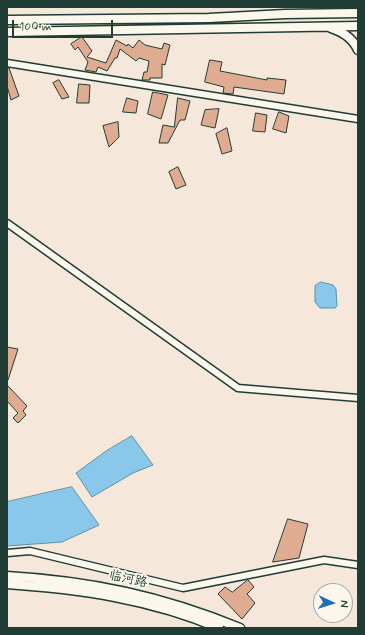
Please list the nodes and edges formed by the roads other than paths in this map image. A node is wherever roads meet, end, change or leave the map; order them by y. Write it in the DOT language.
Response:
graph roads {
  1 [pos="358,13"];
  2 [pos="220,17"];
  3 [pos="7,20"];
  4 [pos="358,26"];
  5 [pos="322,27"];
  6 [pos="258,29"];
  7 [pos="7,32"];
  8 [pos="358,50"];
  9 [pos="7,63"];
  10 [pos="358,119"];
  11 [pos="7,223"];
  12 [pos="358,398"];
  13 [pos="7,553"];
  14 [pos="358,565"];
  15 [pos="7,576"];
  16 [pos="7,584"];
  17 [pos="219,628"];
  18 [pos="240,628"];
  1 -- 2 [label="main road"];
  2 -- 3 [label="main road"];
  2 -- 6 [label="main road"];
  4 -- 5 [label="main road"];
  5 -- 6 [label="main road"];
  5 -- 8 [label="main road"];
  6 -- 7 [label="main road"];
  9 -- 10 [label="street"];
  11 -- 12 [label="street"];
  13 -- 14 [label="street"];
  15 -- 18 [label="main road, 临河路"];
  16 -- 17 [label="main road, 临河路"];
}
